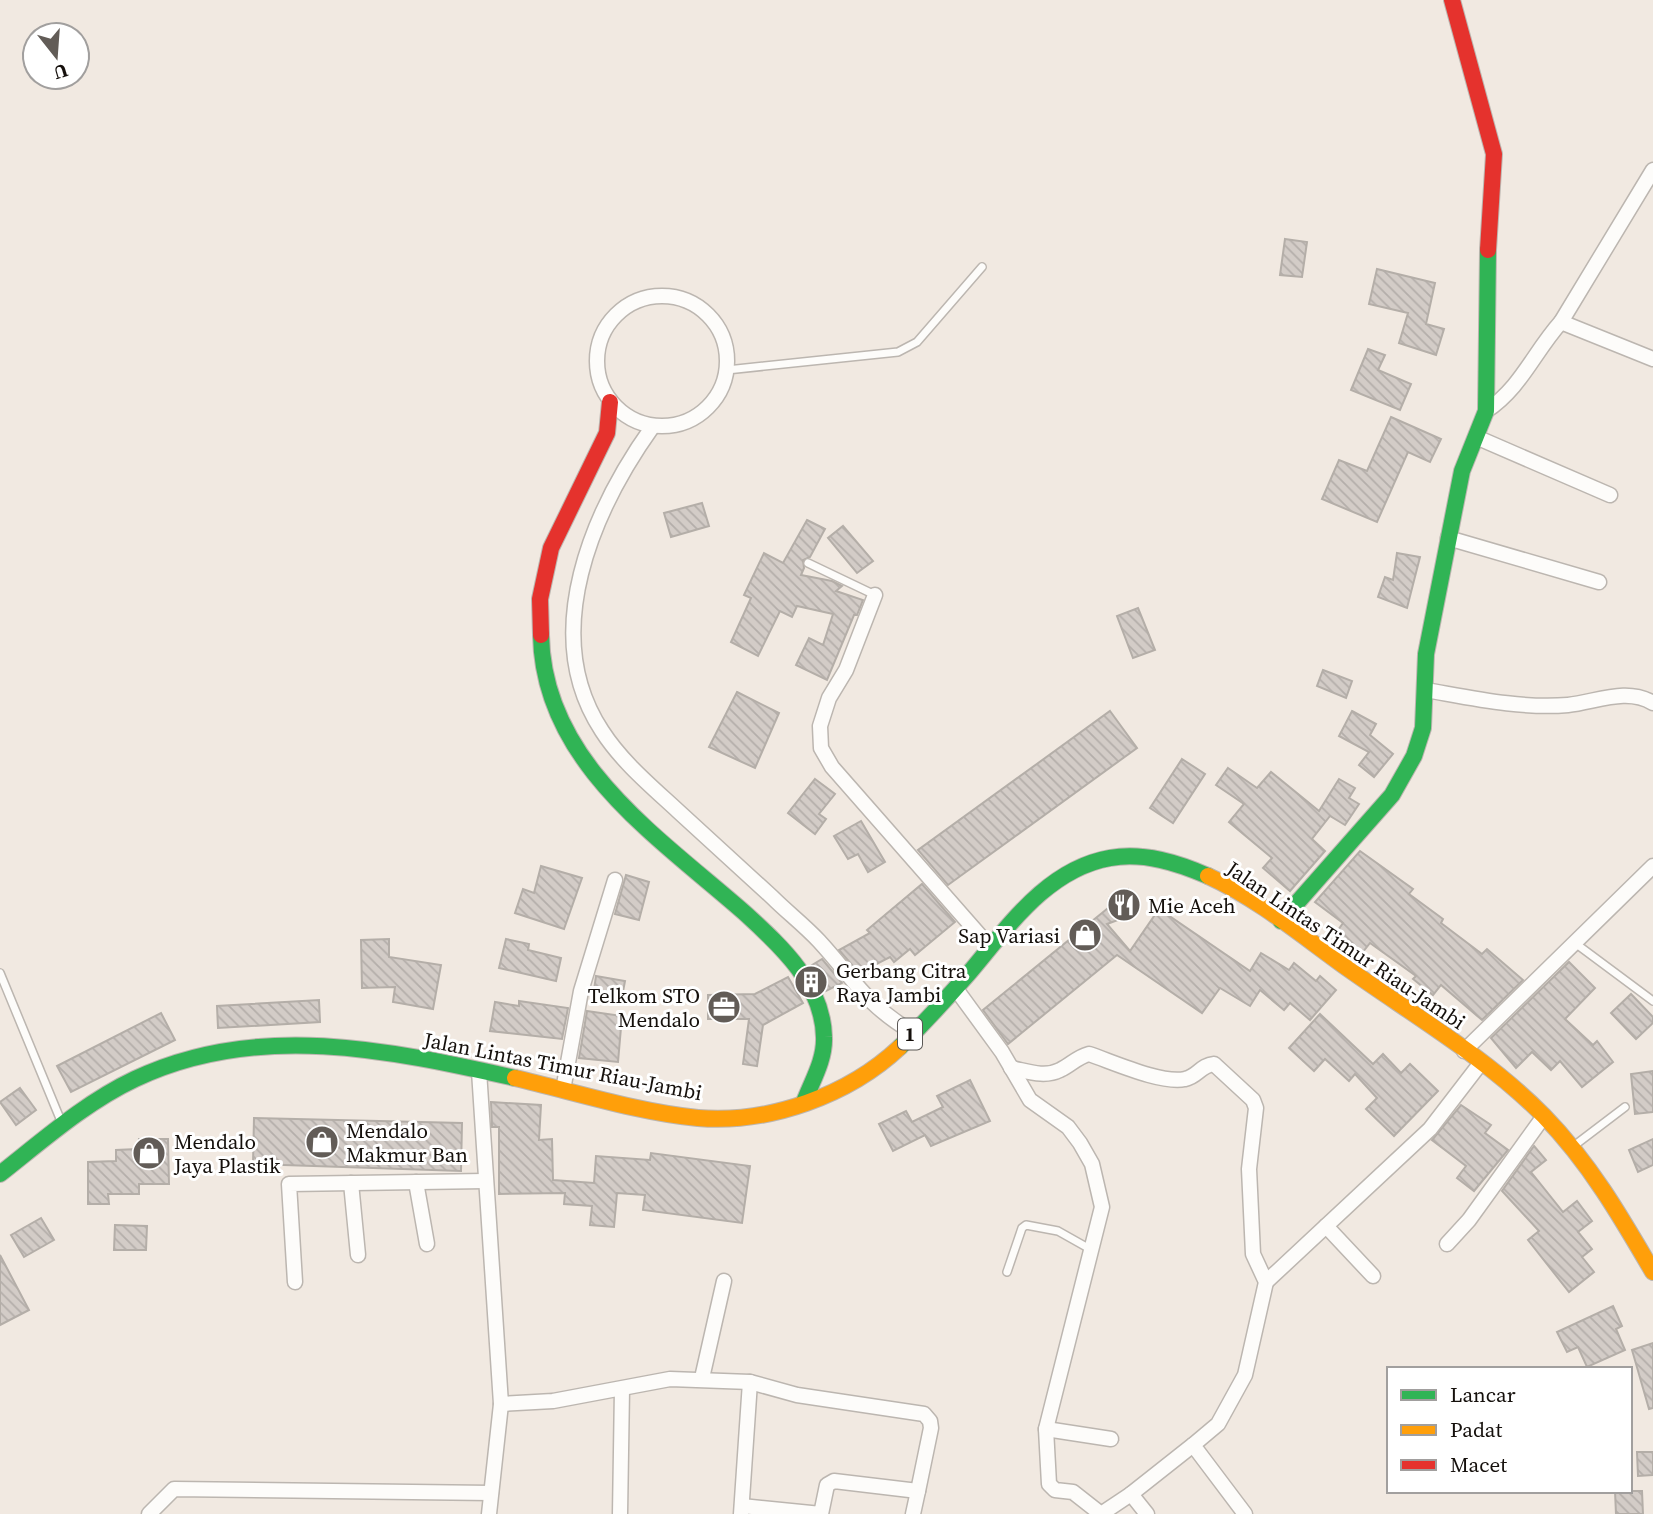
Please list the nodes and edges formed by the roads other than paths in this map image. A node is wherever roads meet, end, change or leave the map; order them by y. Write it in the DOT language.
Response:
graph roads {
  1 [pos="1452,0"];
  2 [pos="1653,170"];
  3 [pos="982,267"];
  4 [pos="1561,322"];
  5 [pos="1653,359"];
  6 [pos="727,370"];
  7 [pos="610,402"];
  8 [pos="1486,411"];
  9 [pos="653,426"];
  10 [pos="1476,437"];
  11 [pos="1609,495"];
  12 [pos="1448,538"];
  13 [pos="808,563"];
  14 [pos="1599,582"];
  15 [pos="875,595"];
  16 [pos="1426,690"];
  17 [pos="1653,703"];
  18 [pos="1653,866"];
  19 [pos="615,880"];
  20 [pos="1280,921"];
  21 [pos="1575,942"];
  22 [pos="990,947"];
  23 [pos="0,973"];
  24 [pos="956,989"];
  25 [pos="1653,1001"];
  26 [pos="912,1032"];
  27 [pos="1464,1051"];
  28 [pos="1480,1064"];
  29 [pos="1011,1068"];
  30 [pos="479,1071"];
  31 [pos="564,1090"];
  32 [pos="804,1102"];
  33 [pos="1625,1107"];
  34 [pos="1544,1116"];
  35 [pos="63,1125"];
  36 [pos="1571,1148"];
  37 [pos="0,1174"];
  38 [pos="485,1181"];
  39 [pos="416,1182"];
  40 [pos="351,1183"];
  41 [pos="1326,1226"];
  42 [pos="427,1244"];
  43 [pos="1447,1244"];
  44 [pos="1090,1249"];
  45 [pos="358,1255"];
  46 [pos="1007,1272"];
  47 [pos="1653,1272"];
  48 [pos="1373,1276"];
  49 [pos="724,1281"];
  50 [pos="295,1282"];
  51 [pos="1266,1282"];
  52 [pos="702,1378"];
  53 [pos="750,1382"];
  54 [pos="622,1389"];
  55 [pos="501,1404"];
  56 [pos="1046,1429"];
  57 [pos="1111,1439"];
  58 [pos="1193,1445"];
  59 [pos="918,1491"];
  60 [pos="491,1493"];
  61 [pos="1131,1494"];
  62 [pos="742,1510"];
  63 [pos="149,1514"];
  64 [pos="489,1514"];
  65 [pos="620,1514"];
  66 [pos="913,1514"];
  67 [pos="1147,1514"];
  68 [pos="1245,1514"];
  1 -- 8 [label="main road"];
  2 -- 4 [label="street"];
  3 -- 6 [label="lane"];
  4 -- 5 [label="street"];
  4 -- 8 [label="street"];
  6 -- 7 [label="street"];
  6 -- 9 [label="street"];
  7 -- 9 [label="street"];
  7 -- 32 [label="main road"];
  8 -- 10 [label="main road"];
  9 -- 26 [label="street"];
  10 -- 11 [label="street"];
  10 -- 12 [label="main road"];
  12 -- 14 [label="street"];
  12 -- 16 [label="main road"];
  13 -- 15 [label="lane"];
  15 -- 22 [label="street"];
  16 -- 17 [label="street"];
  16 -- 20 [label="main road"];
  18 -- 21 [label="street"];
  19 -- 31 [label="street"];
  20 -- 22 [label="main road, Jalan Lintas Timur Riau-Jambi / 1"];
  20 -- 27 [label="main road, Jalan Lintas Timur Riau-Jambi / 1"];
  21 -- 25 [label="lane"];
  21 -- 27 [label="street"];
  22 -- 24 [label="main road, Jalan Lintas Timur Riau-Jambi / 1"];
  23 -- 35 [label="lane"];
  24 -- 26 [label="main road, Jalan Lintas Timur Riau-Jambi / 1"];
  24 -- 29 [label="street"];
  26 -- 32 [label="main road, Jalan Lintas Timur Riau-Jambi / 1"];
  27 -- 28 [label="main road, Jalan Lintas Timur Riau-Jambi / 1"];
  28 -- 34 [label="main road, Jalan Lintas Timur Riau-Jambi / 1"];
  28 -- 41 [label="street"];
  29 -- 44 [label="street"];
  29 -- 51 [label="street"];
  30 -- 31 [label="main road, Jalan Lintas Timur Riau-Jambi / 1"];
  30 -- 35 [label="main road, Jalan Lintas Timur Riau-Jambi / 1"];
  30 -- 38 [label="street"];
  31 -- 32 [label="main road, Jalan Lintas Timur Riau-Jambi / 1"];
  33 -- 36 [label="lane"];
  34 -- 36 [label="main road, Jalan Lintas Timur Riau-Jambi / 1"];
  34 -- 43 [label="street"];
  35 -- 37 [label="main road, Jalan Lintas Timur Riau-Jambi / 1"];
  36 -- 47 [label="main road, Jalan Lintas Timur Riau-Jambi / 1"];
  38 -- 39 [label="street"];
  38 -- 55 [label="street"];
  39 -- 40 [label="street"];
  39 -- 42 [label="street"];
  40 -- 45 [label="street"];
  40 -- 50 [label="street"];
  41 -- 48 [label="street"];
  41 -- 51 [label="street"];
  44 -- 46 [label="lane"];
  44 -- 56 [label="street"];
  49 -- 52 [label="street"];
  51 -- 58 [label="street"];
  52 -- 53 [label="street"];
  52 -- 54 [label="street"];
  53 -- 59 [label="street"];
  53 -- 62 [label="street"];
  54 -- 55 [label="street"];
  54 -- 65 [label="street"];
  55 -- 60 [label="street"];
  56 -- 57 [label="street"];
  56 -- 61 [label="street"];
  58 -- 61 [label="street"];
  58 -- 68 [label="street"];
  59 -- 62 [label="street"];
  59 -- 66 [label="street"];
  60 -- 63 [label="street"];
  60 -- 64 [label="street"];
  61 -- 67 [label="street"];
}
